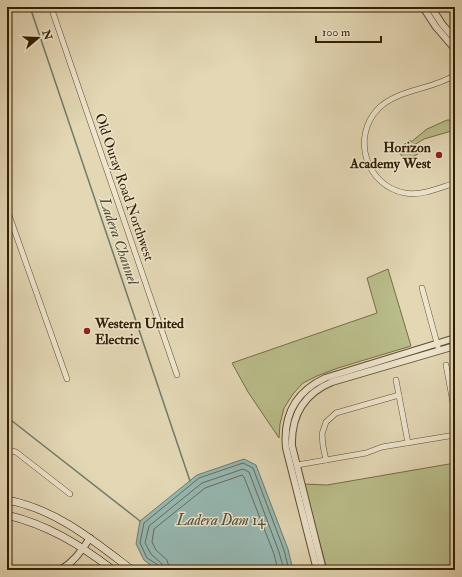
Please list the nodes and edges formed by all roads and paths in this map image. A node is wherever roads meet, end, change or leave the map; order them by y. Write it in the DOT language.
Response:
graph roads {
  1 [pos="51,7"];
  2 [pos="423,7"];
  3 [pos="431,7"];
  4 [pos="455,39"];
  5 [pos="455,48"];
  6 [pos="455,75"];
  7 [pos="455,183"];
  8 [pos="7,213"];
  9 [pos="422,288"];
  10 [pos="455,338"];
  11 [pos="437,343"];
  12 [pos="455,346"];
  13 [pos="439,351"];
  14 [pos="446,365"];
  15 [pos="176,375"];
  16 [pos="67,379"];
  17 [pos="396,380"];
  18 [pos="399,395"];
  19 [pos="455,414"];
  20 [pos="455,435"];
  21 [pos="408,443"];
  22 [pos="7,450"];
  23 [pos="326,460"];
  24 [pos="297,465"];
  25 [pos="70,494"];
  26 [pos="7,500"];
  27 [pos="7,515"];
  28 [pos="90,538"];
  29 [pos="83,548"];
  30 [pos="60,570"];
  31 [pos="113,570"];
  32 [pos="132,570"];
  33 [pos="317,570"];
  34 [pos="323,570"];
  1 -- 15 [label="street, Old Ouray Road Northwest"];
  2 -- 5 [label="street"];
  3 -- 4 [label="street"];
  6 -- 7 [label="street"];
  8 -- 16 [label="street"];
  9 -- 11 [label="street"];
  10 -- 11 [label="street"];
  11 -- 13 [label="street"];
  11 -- 33 [label="street"];
  12 -- 13 [label="street"];
  13 -- 24 [label="street"];
  14 -- 19 [label="street"];
  17 -- 18 [label="street"];
  18 -- 21 [label="street"];
  18 -- 23 [label="street"];
  20 -- 21 [label="street"];
  21 -- 23 [label="street"];
  22 -- 25 [label="street"];
  23 -- 24 [label="street"];
  24 -- 34 [label="street"];
  26 -- 28 [label="main road"];
  27 -- 29 [label="main road"];
  28 -- 29 [label="street"];
  28 -- 32 [label="main road"];
  29 -- 30 [label="street"];
  29 -- 31 [label="main road"];
}
